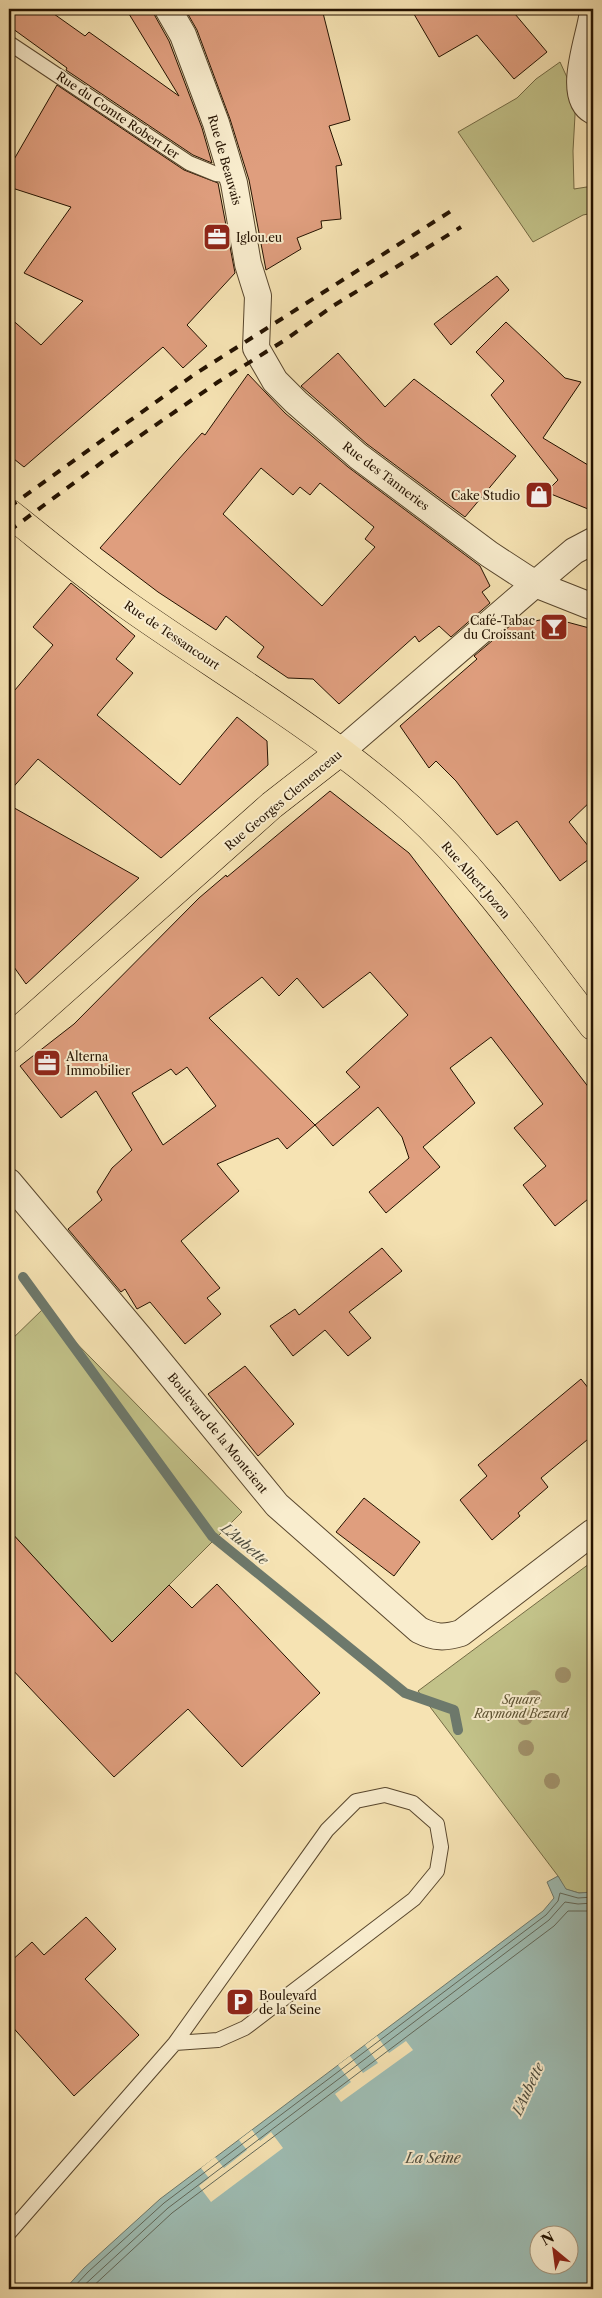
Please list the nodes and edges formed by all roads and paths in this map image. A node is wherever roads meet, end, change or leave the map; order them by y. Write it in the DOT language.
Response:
graph roads {
  1 [pos="168,9"];
  2 [pos="593,11"];
  3 [pos="9,43"];
  4 [pos="593,111"];
  5 [pos="232,176"];
  6 [pos="256,348"];
  7 [pos="9,513"];
  8 [pos="593,541"];
  9 [pos="535,584"];
  10 [pos="593,607"];
  11 [pos="340,752"];
  12 [pos="593,1026"];
  13 [pos="9,1039"];
  14 [pos="9,1182"];
  15 [pos="593,1532"];
  16 [pos="175,2044"];
  17 [pos="9,2234"];
  1 -- 5 [label="street, Rue de Beauvais"];
  2 -- 4 [label="street"];
  3 -- 5 [label="lane, Rue du Comte Robert 1er"];
  5 -- 6 [label="street, Rue de Beauvais"];
  6 -- 9 [label="street, Rue des Tanneries"];
  7 -- 11 [label="main road, Rue de Tessancourt"];
  8 -- 9 [label="street, Rue Georges Clemenceau"];
  9 -- 10 [label="street"];
  9 -- 11 [label="street, Rue Georges Clemenceau"];
  11 -- 12 [label="main road, Rue Albert Jozon"];
  11 -- 13 [label="main road, Rue Georges Clemenceau"];
  14 -- 15 [label="street, Boulevard de la Montcient"];
  16 -- 16 [label="lane"];
  16 -- 17 [label="lane"];
}
